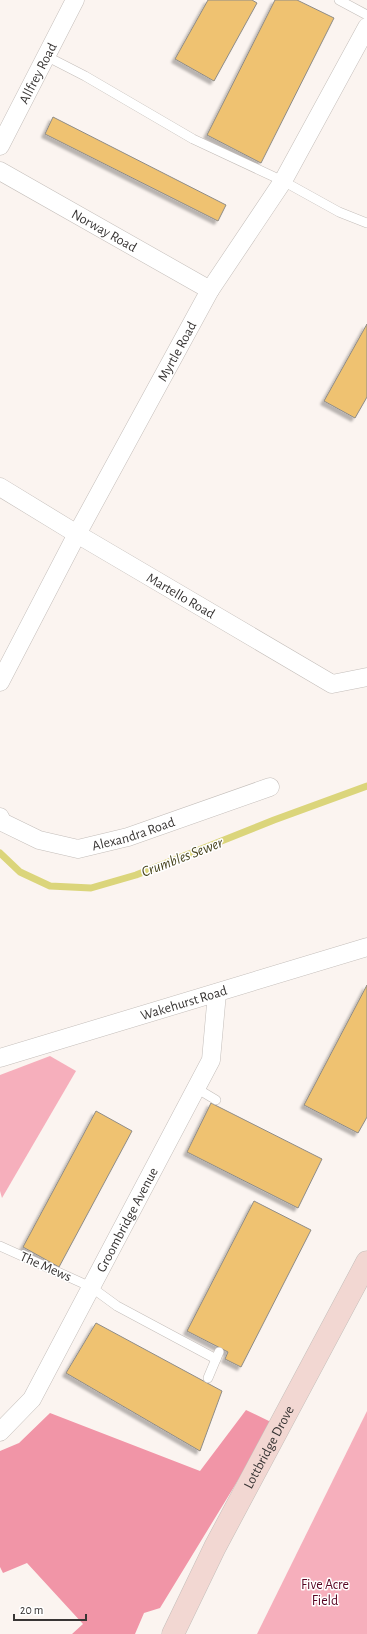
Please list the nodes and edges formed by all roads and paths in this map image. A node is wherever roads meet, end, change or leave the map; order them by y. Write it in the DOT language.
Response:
graph roads {
  1 [pos="75,0"];
  2 [pos="339,0"];
  3 [pos="367,15"];
  4 [pos="367,27"];
  5 [pos="46,56"];
  6 [pos="0,146"];
  7 [pos="0,171"];
  8 [pos="284,181"];
  9 [pos="367,223"];
  10 [pos="210,290"];
  11 [pos="0,487"];
  12 [pos="77,534"];
  13 [pos="367,678"];
  14 [pos="0,682"];
  15 [pos="270,787"];
  16 [pos="0,817"];
  17 [pos="367,947"];
  18 [pos="217,993"];
  19 [pos="0,1058"];
  20 [pos="196,1088"];
  21 [pos="216,1100"];
  22 [pos="0,1246"];
  23 [pos="367,1262"];
  24 [pos="91,1287"];
  25 [pos="208,1378"];
  26 [pos="0,1432"];
  27 [pos="173,1634"];
  1 -- 5 [label="street, Allfrey Road"];
  2 -- 3 [label="lane"];
  4 -- 8 [label="street, Myrtle Road"];
  5 -- 6 [label="street, Allfrey Road"];
  5 -- 8 [label="lane"];
  7 -- 10 [label="street, Norway Road"];
  8 -- 9 [label="lane"];
  8 -- 10 [label="street, Myrtle Road"];
  10 -- 12 [label="street, Myrtle Road"];
  11 -- 12 [label="street, Martello Road"];
  12 -- 13 [label="street, Martello Road"];
  12 -- 14 [label="street, Myrtle Road"];
  15 -- 16 [label="street, Alexandra Road"];
  17 -- 18 [label="street, Wakehurst Road"];
  18 -- 19 [label="street, Wakehurst Road"];
  18 -- 20 [label="street, Groombridge Avenue"];
  20 -- 21 [label="lane"];
  20 -- 24 [label="street, Groombridge Avenue"];
  22 -- 24 [label="lane, The Mews"];
  23 -- 27 [label="street, Lottbridge Drove"];
  24 -- 25 [label="lane, The Mews"];
  24 -- 26 [label="street, Groombridge Avenue"];
}
